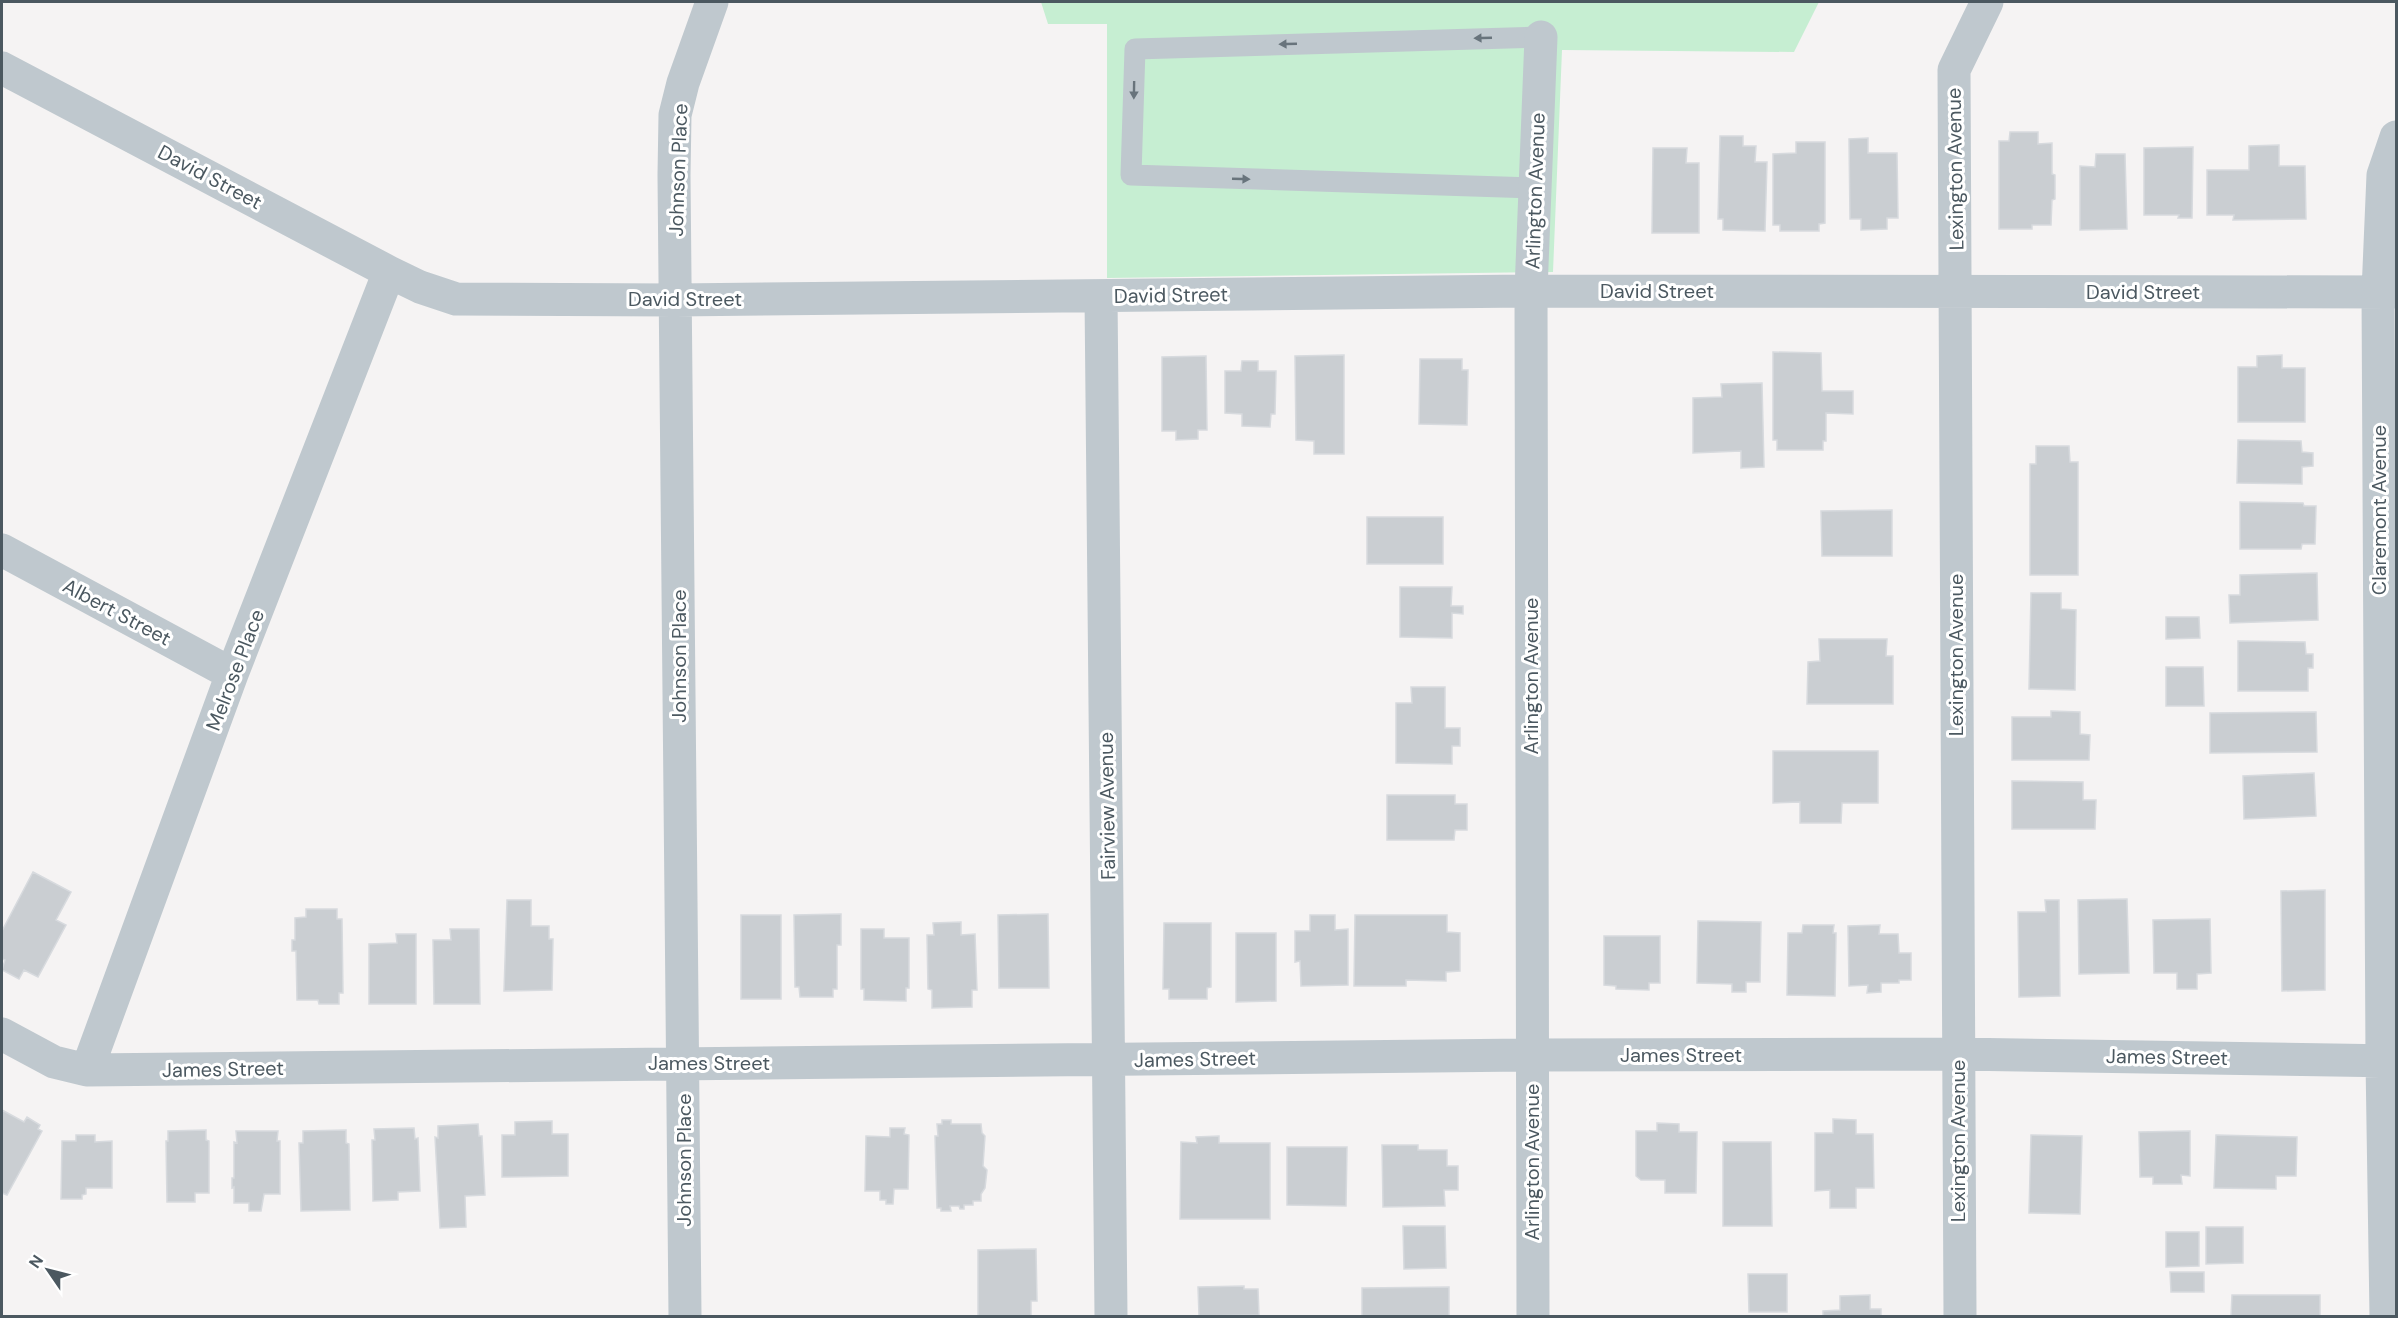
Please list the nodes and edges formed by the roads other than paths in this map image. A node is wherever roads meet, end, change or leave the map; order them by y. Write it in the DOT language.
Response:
graph roads {
  1 [pos="712,2"];
  2 [pos="1987,2"];
  3 [pos="1541,37"];
  4 [pos="2,68"];
  5 [pos="2397,137"];
  6 [pos="1535,188"];
  7 [pos="389,272"];
  8 [pos="1531,291"];
  9 [pos="1955,291"];
  10 [pos="2387,292"];
  11 [pos="1101,296"];
  12 [pos="676,300"];
  13 [pos="2,550"];
  14 [pos="232,674"];
  15 [pos="2,1034"];
  16 [pos="1958,1054"];
  17 [pos="1531,1055"];
  18 [pos="1110,1060"];
  19 [pos="2389,1061"];
  20 [pos="683,1063"];
  21 [pos="87,1070"];
  22 [pos="685,1317"];
  23 [pos="1111,1317"];
  24 [pos="1533,1317"];
  25 [pos="1960,1317"];
  26 [pos="2386,1317"];
  1 -- 12 [label="street, Johnson Place"];
  2 -- 9 [label="street, Lexington Avenue"];
  3 -- 6 [label="street, Arlington Avenue"];
  3 -- 6 [label="lane, one-way"];
  4 -- 7 [label="street, David Street"];
  5 -- 10 [label="street, Claremont Avenue"];
  6 -- 8 [label="street, Arlington Avenue"];
  7 -- 12 [label="street, David Street"];
  7 -- 14 [label="street, Melrose Place"];
  8 -- 9 [label="street, David Street"];
  8 -- 11 [label="street, David Street"];
  8 -- 17 [label="street, Arlington Avenue"];
  9 -- 10 [label="street, David Street"];
  9 -- 16 [label="street, Lexington Avenue"];
  10 -- 19 [label="street, Claremont Avenue"];
  11 -- 12 [label="street, David Street"];
  11 -- 18 [label="street, Fairview Avenue"];
  12 -- 20 [label="street, Johnson Place"];
  13 -- 14 [label="street, Albert Street"];
  14 -- 21 [label="street, Melrose Place"];
  15 -- 21 [label="street, James Street"];
  16 -- 17 [label="street, James Street"];
  16 -- 19 [label="street, James Street"];
  16 -- 25 [label="street, Lexington Avenue"];
  17 -- 18 [label="street, James Street"];
  17 -- 24 [label="street, Arlington Avenue"];
  18 -- 20 [label="street, James Street"];
  18 -- 23 [label="street, Fairview Avenue"];
  19 -- 26 [label="street, Claremont Avenue"];
  20 -- 21 [label="street, James Street"];
  20 -- 22 [label="street, Johnson Place"];
}
